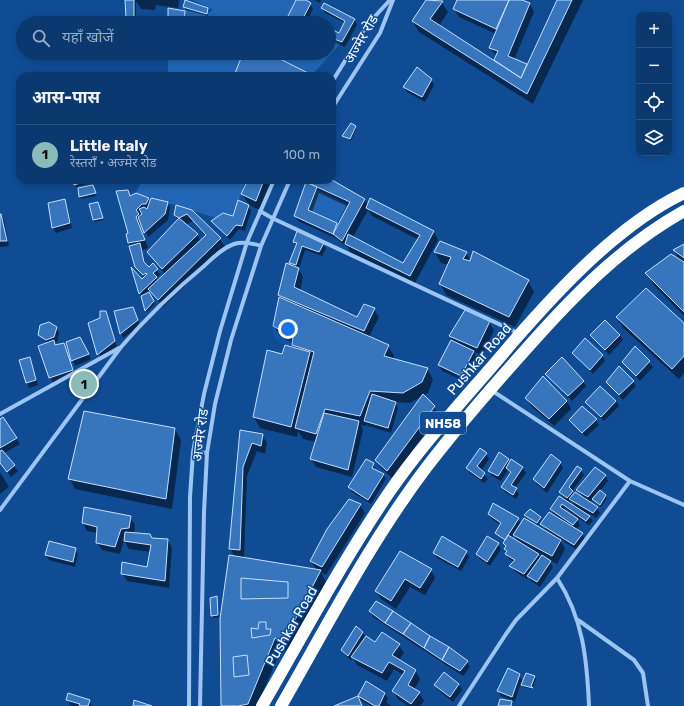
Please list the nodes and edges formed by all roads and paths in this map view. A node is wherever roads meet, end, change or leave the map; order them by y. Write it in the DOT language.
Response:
graph roads {
  1 [pos="390,0"];
  2 [pos="393,0"];
  3 [pos="336,76"];
  4 [pos="336,102"];
  5 [pos="272,184"];
  6 [pos="288,184"];
  7 [pos="684,193"];
  8 [pos="260,211"];
  9 [pos="684,211"];
  10 [pos="272,218"];
  11 [pos="247,242"];
  12 [pos="261,246"];
  13 [pos="520,334"];
  14 [pos="121,347"];
  15 [pos="490,390"];
  16 [pos="0,414"];
  17 [pos="194,452"];
  18 [pos="207,453"];
  19 [pos="630,481"];
  20 [pos="684,505"];
  21 [pos="0,510"];
  22 [pos="557,578"];
  23 [pos="578,620"];
  24 [pos="189,706"];
  25 [pos="200,706"];
  26 [pos="262,706"];
  27 [pos="281,706"];
  28 [pos="459,706"];
  29 [pos="589,706"];
  30 [pos="648,706"];
  1 -- 3 [label="street, अज्मेर रोड"];
  2 -- 4 [label="street, अज्मेर रोड"];
  5 -- 8 [label="street, अज्मेर रोड"];
  6 -- 10 [label="street, अज्मेर रोड"];
  7 -- 13 [label="highway, Pushkar Road / NH58"];
  8 -- 10 [label="street"];
  8 -- 11 [label="street, अज्मेर रोड"];
  9 -- 15 [label="highway, Pushkar Road / NH58"];
  10 -- 12 [label="street, अज्मेर रोड"];
  10 -- 13 [label="street"];
  11 -- 12 [label="street"];
  11 -- 14 [label="street"];
  11 -- 17 [label="street, अज्मेर रोड"];
  12 -- 18 [label="street, अज्मेर रोड"];
  13 -- 26 [label="highway, Pushkar Road / NH58"];
  14 -- 16 [label="street"];
  14 -- 21 [label="street"];
  15 -- 19 [label="street"];
  15 -- 27 [label="highway, Pushkar Road / NH58"];
  17 -- 18 [label="street"];
  17 -- 24 [label="street, अज्मेर रोड"];
  18 -- 25 [label="street, अज्मेर रोड"];
  19 -- 20 [label="street"];
  19 -- 22 [label="street"];
  22 -- 23 [label="street"];
  22 -- 28 [label="street"];
  23 -- 29 [label="street"];
  23 -- 30 [label="street"];
}
